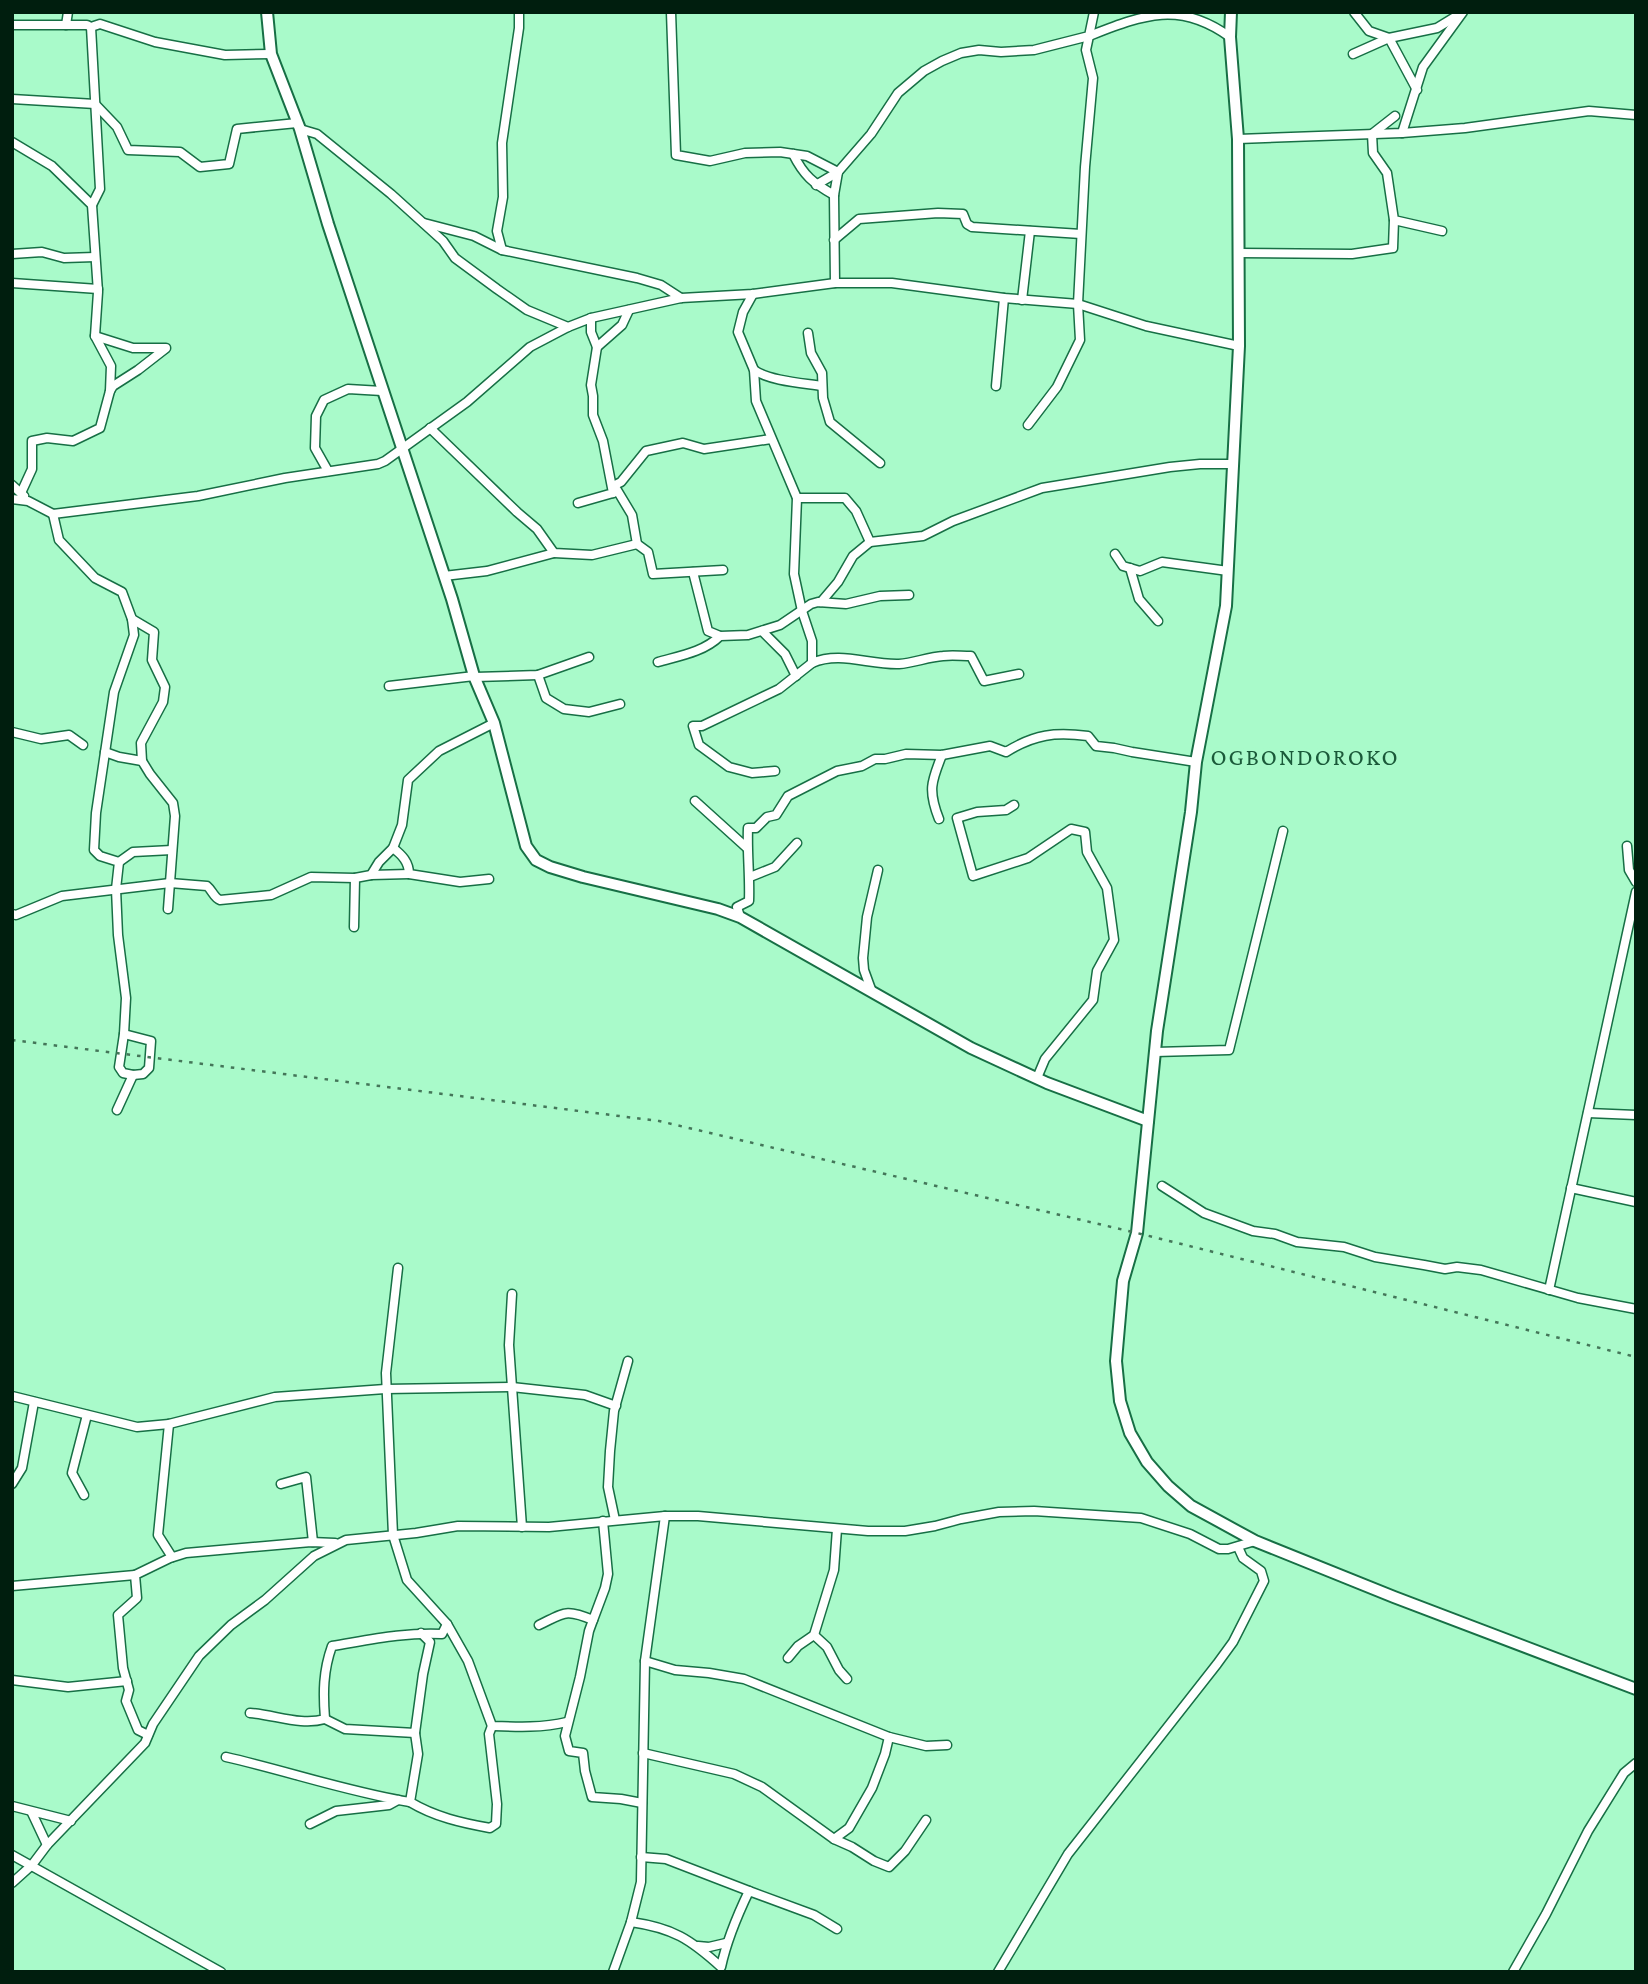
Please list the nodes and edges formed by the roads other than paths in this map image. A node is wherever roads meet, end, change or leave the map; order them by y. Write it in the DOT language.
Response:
graph roads {
  1 [pos="68,12"];
  2 [pos="104,12"];
  3 [pos="519,12"];
  4 [pos="671,12"];
  5 [pos="1094,12"];
  6 [pos="1154,12"];
  7 [pos="1231,12"];
  8 [pos="1354,12"];
  9 [pos="1462,12"];
  10 [pos="270,13"];
  11 [pos="100,24"];
  12 [pos="12,25"];
  13 [pos="66,25"];
  14 [pos="91,27"];
  15 [pos="1089,36"];
  16 [pos="1230,37"];
  17 [pos="1389,38"];
  18 [pos="271,54"];
  19 [pos="1353,54"];
  20 [pos="1417,90"];
  21 [pos="12,99"];
  22 [pos="95,104"];
  23 [pos="1636,115"];
  24 [pos="1395,116"];
  25 [pos="298,126"];
  26 [pos="1402,133"];
  27 [pos="1371,134"];
  28 [pos="1238,139"];
  29 [pos="12,142"];
  30 [pos="793,154"];
  31 [pos="838,172"];
  32 [pos="816,185"];
  33 [pos="834,195"];
  34 [pos="92,205"];
  35 [pos="1394,220"];
  36 [pos="423,223"];
  37 [pos="1030,231"];
  38 [pos="1442,231"];
  39 [pos="1082,234"];
  40 [pos="834,240"];
  41 [pos="502,250"];
  42 [pos="1238,253"];
  43 [pos="12,254"];
  44 [pos="95,257"];
  45 [pos="835,282"];
  46 [pos="12,284"];
  47 [pos="98,289"];
  48 [pos="753,294"];
  49 [pos="1004,298"];
  50 [pos="681,299"];
  51 [pos="1022,300"];
  52 [pos="1078,304"];
  53 [pos="629,310"];
  54 [pos="591,318"];
  55 [pos="568,327"];
  56 [pos="808,333"];
  57 [pos="95,336"];
  58 [pos="1239,346"];
  59 [pos="597,347"];
  60 [pos="754,370"];
  61 [pos="822,386"];
  62 [pos="996,386"];
  63 [pos="110,391"];
  64 [pos="382,391"];
  65 [pos="1028,425"];
  66 [pos="430,428"];
  67 [pos="771,439"];
  68 [pos="401,449"];
  69 [pos="880,463"];
  70 [pos="1234,464"];
  71 [pos="327,471"];
  72 [pos="12,485"];
  73 [pos="612,490"];
  74 [pos="21,493"];
  75 [pos="797,498"];
  76 [pos="12,499"];
  77 [pos="28,501"];
  78 [pos="578,503"];
  79 [pos="53,514"];
  80 [pos="870,542"];
  81 [pos="637,544"];
  82 [pos="554,553"];
  83 [pos="1115,554"];
  84 [pos="1130,568"];
  85 [pos="723,570"];
  86 [pos="1228,571"];
  87 [pos="693,572"];
  88 [pos="444,576"];
  89 [pos="909,595"];
  90 [pos="821,602"];
  91 [pos="802,611"];
  92 [pos="132,619"];
  93 [pos="1158,621"];
  94 [pos="762,631"];
  95 [pos="720,636"];
  96 [pos="589,657"];
  97 [pos="658,662"];
  98 [pos="812,663"];
  99 [pos="1019,674"];
  100 [pos="538,675"];
  101 [pos="475,676"];
  102 [pos="796,676"];
  103 [pos="389,687"];
  104 [pos="620,704"];
  105 [pos="494,723"];
  106 [pos="12,732"];
  107 [pos="83,746"];
  108 [pos="105,752"];
  109 [pos="942,755"];
  110 [pos="142,761"];
  111 [pos="1196,762"];
  112 [pos="775,771"];
  113 [pos="695,801"];
  114 [pos="1014,805"];
  115 [pos="939,819"];
  116 [pos="1283,831"];
  117 [pos="797,843"];
  118 [pos="1627,846"];
  119 [pos="393,848"];
  120 [pos="747,848"];
  121 [pos="172,850"];
  122 [pos="119,862"];
  123 [pos="878,870"];
  124 [pos="409,874"];
  125 [pos="371,875"];
  126 [pos="750,877"];
  127 [pos="355,878"];
  128 [pos="489,879"];
  129 [pos="1636,882"];
  130 [pos="170,883"];
  131 [pos="116,889"];
  132 [pos="1636,892"];
  133 [pos="168,909"];
  134 [pos="12,914"];
  135 [pos="740,917"];
  136 [pos="354,927"];
  137 [pos="872,992"];
  138 [pos="124,1034"];
  139 [pos="1155,1052"];
  140 [pos="132,1075"];
  141 [pos="1037,1079"];
  142 [pos="117,1110"];
  143 [pos="1588,1113"];
  144 [pos="1636,1115"];
  145 [pos="1148,1121"];
  146 [pos="1162,1186"];
  147 [pos="1571,1188"];
  148 [pos="1636,1202"];
  149 [pos="398,1268"];
  150 [pos="1549,1290"];
  151 [pos="512,1294"];
  152 [pos="1636,1309"];
  153 [pos="628,1361"];
  154 [pos="512,1387"];
  155 [pos="387,1389"];
  156 [pos="12,1396"];
  157 [pos="34,1402"];
  158 [pos="616,1406"];
  159 [pos="87,1415"];
  160 [pos="169,1424"];
  161 [pos="12,1484"];
  162 [pos="281,1484"];
  163 [pos="84,1496"];
  164 [pos="665,1516"];
  165 [pos="615,1520"];
  166 [pos="603,1521"];
  167 [pos="522,1527"];
  168 [pos="837,1528"];
  169 [pos="393,1535"];
  170 [pos="1255,1541"];
  171 [pos="313,1542"];
  172 [pos="338,1543"];
  173 [pos="1238,1547"];
  174 [pos="172,1558"];
  175 [pos="135,1575"];
  176 [pos="12,1586"];
  177 [pos="593,1620"];
  178 [pos="447,1624"];
  179 [pos="539,1625"];
  180 [pos="422,1633"];
  181 [pos="814,1634"];
  182 [pos="788,1658"];
  183 [pos="645,1661"];
  184 [pos="847,1679"];
  185 [pos="12,1680"];
  186 [pos="127,1681"];
  187 [pos="1636,1689"];
  188 [pos="250,1713"];
  189 [pos="325,1719"];
  190 [pos="567,1722"];
  191 [pos="492,1726"];
  192 [pos="415,1733"];
  193 [pos="148,1735"];
  194 [pos="889,1737"];
  195 [pos="947,1745"];
  196 [pos="643,1753"];
  197 [pos="226,1757"];
  198 [pos="1636,1763"];
  199 [pos="398,1800"];
  200 [pos="410,1802"];
  201 [pos="642,1803"];
  202 [pos="12,1806"];
  203 [pos="32,1813"];
  204 [pos="926,1820"];
  205 [pos="71,1821"];
  206 [pos="310,1824"];
  207 [pos="834,1839"];
  208 [pos="47,1845"];
  209 [pos="12,1855"];
  210 [pos="641,1857"];
  211 [pos="32,1865"];
  212 [pos="12,1883"];
  213 [pos="750,1891"];
  214 [pos="631,1922"];
  215 [pos="837,1929"];
  216 [pos="726,1943"];
  217 [pos="698,1946"];
  218 [pos="221,1972"];
  219 [pos="613,1972"];
  220 [pos="998,1972"];
  221 [pos="1513,1972"];
  1 -- 13 [label="street"];
  2 -- 11 [label="street"];
  3 -- 41 [label="street"];
  4 -- 30 [label="street"];
  5 -- 15 [label="street"];
  6 -- 15 [label="street"];
  6 -- 16 [label="street"];
  7 -- 16 [label="main road"];
  8 -- 17 [label="street"];
  9 -- 17 [label="street"];
  9 -- 20 [label="street"];
  10 -- 18 [label="main road"];
  11 -- 14 [label="street"];
  11 -- 18 [label="street"];
  12 -- 13 [label="street"];
  13 -- 14 [label="street"];
  14 -- 22 [label="street"];
  15 -- 31 [label="street"];
  15 -- 39 [label="street"];
  16 -- 28 [label="main road"];
  17 -- 19 [label="street"];
  17 -- 20 [label="street"];
  18 -- 25 [label="main road"];
  20 -- 26 [label="street"];
  21 -- 22 [label="street"];
  22 -- 25 [label="street"];
  22 -- 34 [label="street"];
  23 -- 26 [label="street"];
  24 -- 27 [label="street"];
  25 -- 36 [label="street"];
  25 -- 64 [label="main road"];
  26 -- 27 [label="street"];
  27 -- 28 [label="street"];
  27 -- 35 [label="street"];
  28 -- 42 [label="main road"];
  29 -- 34 [label="street"];
  30 -- 31 [label="street"];
  30 -- 32 [label="street"];
  31 -- 32 [label="street"];
  31 -- 33 [label="street"];
  32 -- 33 [label="street"];
  33 -- 40 [label="street"];
  34 -- 44 [label="street"];
  35 -- 38 [label="street"];
  35 -- 42 [label="street"];
  36 -- 41 [label="street"];
  36 -- 55 [label="street"];
  37 -- 39 [label="street"];
  37 -- 40 [label="street"];
  37 -- 51 [label="street"];
  39 -- 52 [label="street"];
  40 -- 45 [label="street"];
  41 -- 50 [label="street"];
  42 -- 58 [label="main road"];
  43 -- 44 [label="street"];
  44 -- 47 [label="street"];
  45 -- 48 [label="street"];
  45 -- 49 [label="street"];
  46 -- 47 [label="street"];
  47 -- 57 [label="street"];
  48 -- 50 [label="street"];
  48 -- 60 [label="street"];
  49 -- 51 [label="street"];
  49 -- 62 [label="street"];
  50 -- 53 [label="street"];
  51 -- 52 [label="street"];
  52 -- 58 [label="street"];
  52 -- 65 [label="street"];
  53 -- 54 [label="street"];
  53 -- 59 [label="street"];
  54 -- 55 [label="street"];
  54 -- 59 [label="street"];
  55 -- 66 [label="street"];
  56 -- 61 [label="street"];
  57 -- 63 [label="street"];
  57 -- 63 [label="street"];
  58 -- 70 [label="main road"];
  59 -- 73 [label="street"];
  60 -- 61 [label="street"];
  60 -- 67 [label="street"];
  61 -- 69 [label="street"];
  63 -- 74 [label="street"];
  64 -- 68 [label="main road"];
  64 -- 71 [label="street"];
  66 -- 68 [label="street"];
  66 -- 82 [label="street"];
  67 -- 73 [label="street"];
  67 -- 75 [label="street"];
  68 -- 71 [label="street"];
  68 -- 88 [label="main road"];
  70 -- 80 [label="street"];
  70 -- 86 [label="main road"];
  71 -- 79 [label="street"];
  72 -- 74 [label="street"];
  73 -- 78 [label="street"];
  73 -- 81 [label="street"];
  74 -- 77 [label="street"];
  75 -- 80 [label="street"];
  75 -- 91 [label="street"];
  76 -- 77 [label="street"];
  77 -- 79 [label="street"];
  79 -- 92 [label="street"];
  80 -- 90 [label="street"];
  81 -- 82 [label="street"];
  81 -- 87 [label="street"];
  82 -- 88 [label="street"];
  83 -- 84 [label="street"];
  84 -- 86 [label="street"];
  84 -- 93 [label="street"];
  85 -- 87 [label="street"];
  86 -- 111 [label="main road"];
  87 -- 95 [label="street"];
  88 -- 101 [label="main road"];
  89 -- 90 [label="street"];
  90 -- 91 [label="street"];
  91 -- 94 [label="street"];
  91 -- 98 [label="street"];
  92 -- 108 [label="street"];
  92 -- 110 [label="street"];
  94 -- 95 [label="street"];
  94 -- 102 [label="street"];
  95 -- 97 [label="street"];
  96 -- 100 [label="street"];
  98 -- 99 [label="street"];
  98 -- 102 [label="street"];
  100 -- 101 [label="street"];
  100 -- 104 [label="street"];
  101 -- 103 [label="street"];
  101 -- 105 [label="main road"];
  102 -- 112 [label="street"];
  105 -- 119 [label="street"];
  105 -- 135 [label="main road"];
  106 -- 107 [label="street"];
  108 -- 110 [label="street"];
  108 -- 122 [label="street"];
  109 -- 111 [label="street"];
  109 -- 115 [label="street"];
  109 -- 120 [label="street"];
  110 -- 121 [label="street"];
  111 -- 139 [label="main road"];
  113 -- 120 [label="street"];
  114 -- 141 [label="street"];
  116 -- 139 [label="street"];
  117 -- 126 [label="street"];
  118 -- 129 [label="street"];
  119 -- 124 [label="street"];
  119 -- 125 [label="street"];
  120 -- 126 [label="street"];
  121 -- 122 [label="street"];
  121 -- 130 [label="street"];
  122 -- 131 [label="street"];
  123 -- 137 [label="street"];
  124 -- 125 [label="street"];
  124 -- 128 [label="street"];
  125 -- 127 [label="street"];
  126 -- 135 [label="street"];
  127 -- 130 [label="street"];
  127 -- 136 [label="street"];
  130 -- 131 [label="street"];
  130 -- 133 [label="street"];
  131 -- 134 [label="street"];
  131 -- 138 [label="street"];
  132 -- 143 [label="street"];
  135 -- 137 [label="main road"];
  137 -- 141 [label="main road"];
  138 -- 140 [label="street"];
  138 -- 140 [label="street"];
  139 -- 145 [label="main road"];
  140 -- 142 [label="street"];
  141 -- 145 [label="main road"];
  143 -- 144 [label="street"];
  143 -- 147 [label="street"];
  145 -- 170 [label="main road"];
  146 -- 150 [label="street"];
  147 -- 148 [label="street"];
  147 -- 150 [label="street"];
  149 -- 155 [label="street"];
  150 -- 152 [label="street"];
  151 -- 154 [label="street"];
  153 -- 158 [label="street"];
  154 -- 155 [label="street"];
  154 -- 158 [label="street"];
  154 -- 167 [label="street"];
  155 -- 160 [label="street"];
  155 -- 169 [label="street"];
  156 -- 157 [label="street"];
  157 -- 159 [label="street"];
  157 -- 161 [label="street"];
  158 -- 165 [label="street"];
  159 -- 160 [label="street"];
  159 -- 163 [label="street"];
  160 -- 174 [label="street"];
  162 -- 171 [label="street"];
  164 -- 165 [label="street"];
  164 -- 168 [label="street"];
  164 -- 183 [label="street"];
  165 -- 166 [label="street"];
  166 -- 167 [label="street"];
  166 -- 177 [label="street"];
  167 -- 169 [label="street"];
  168 -- 173 [label="street"];
  168 -- 181 [label="street"];
  169 -- 172 [label="street"];
  169 -- 178 [label="street"];
  170 -- 173 [label="street"];
  170 -- 187 [label="main road"];
  171 -- 172 [label="street"];
  171 -- 174 [label="street"];
  172 -- 193 [label="street"];
  173 -- 220 [label="street"];
  174 -- 175 [label="street"];
  175 -- 176 [label="street"];
  175 -- 186 [label="street"];
  177 -- 179 [label="street"];
  177 -- 190 [label="street"];
  178 -- 180 [label="street"];
  178 -- 191 [label="street"];
  180 -- 189 [label="street"];
  180 -- 192 [label="street"];
  181 -- 182 [label="street"];
  181 -- 184 [label="street"];
  183 -- 194 [label="street"];
  183 -- 196 [label="street"];
  185 -- 186 [label="street"];
  186 -- 193 [label="street"];
  188 -- 189 [label="street"];
  189 -- 192 [label="street"];
  190 -- 191 [label="street"];
  190 -- 201 [label="street"];
  191 -- 200 [label="street"];
  192 -- 200 [label="street"];
  193 -- 205 [label="street"];
  194 -- 195 [label="street"];
  194 -- 207 [label="street"];
  196 -- 201 [label="street"];
  196 -- 207 [label="street"];
  197 -- 199 [label="street"];
  198 -- 221 [label="street"];
  199 -- 200 [label="street"];
  199 -- 206 [label="street"];
  201 -- 210 [label="street"];
  202 -- 203 [label="street"];
  203 -- 205 [label="street"];
  203 -- 208 [label="street"];
  204 -- 207 [label="street"];
  205 -- 208 [label="street"];
  208 -- 211 [label="street"];
  209 -- 211 [label="street"];
  210 -- 213 [label="street"];
  210 -- 214 [label="street"];
  211 -- 212 [label="street"];
  211 -- 218 [label="street"];
  213 -- 215 [label="street"];
  213 -- 216 [label="street"];
  214 -- 217 [label="street"];
  214 -- 219 [label="street"];
  216 -- 217 [label="street"];
  216 -- 217 [label="street"];
}
